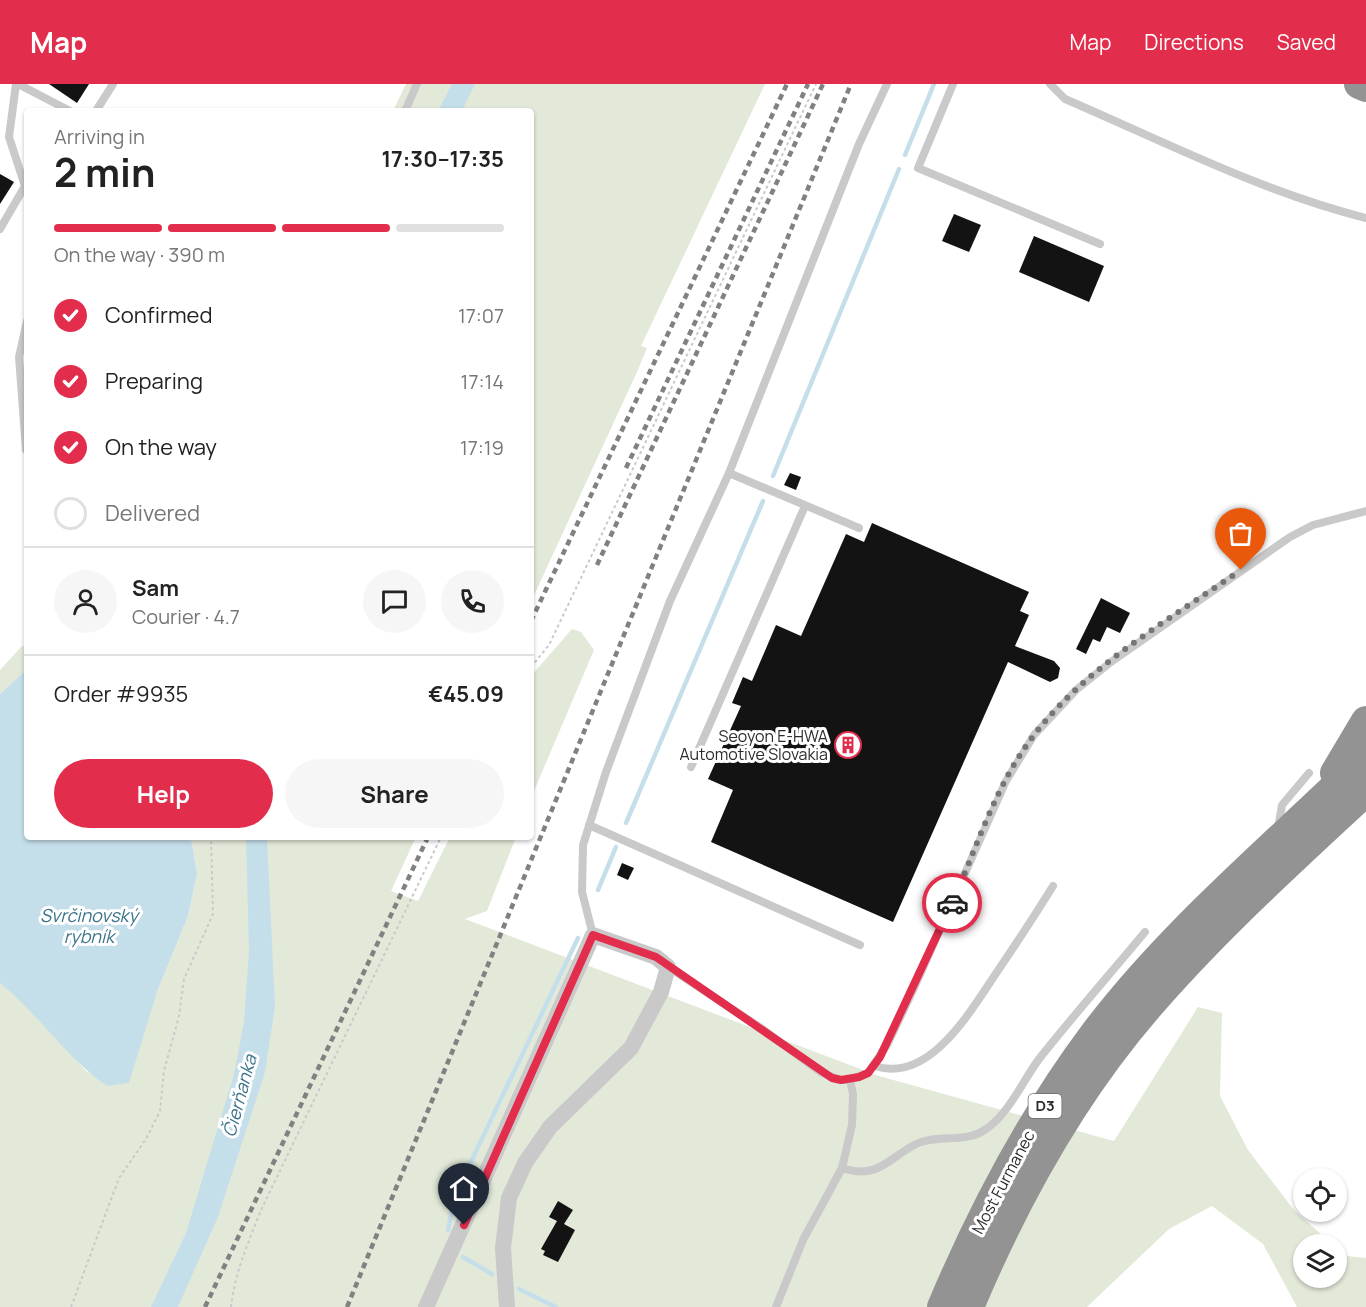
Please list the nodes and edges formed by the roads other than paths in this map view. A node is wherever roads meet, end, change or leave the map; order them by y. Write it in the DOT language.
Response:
graph roads {
  1 [pos="17,84"];
  2 [pos="113,84"];
  3 [pos="417,84"];
  4 [pos="886,84"];
  5 [pos="953,84"];
  6 [pos="1050,84"];
  7 [pos="1359,84"];
  8 [pos="1366,87"];
  9 [pos="64,108"];
  10 [pos="98,108"];
  11 [pos="406,108"];
  12 [pos="24,183"];
  13 [pos="23,199"];
  14 [pos="1366,218"];
  15 [pos="0,229"];
  16 [pos="1100,244"];
  17 [pos="24,334"];
  18 [pos="24,423"];
  19 [pos="729,473"];
  20 [pos="805,506"];
  21 [pos="1366,511"];
  22 [pos="859,528"];
  23 [pos="1366,721"];
  24 [pos="1366,757"];
  25 [pos="691,767"];
  26 [pos="1309,773"];
  27 [pos="1366,791"];
  28 [pos="1311,811"];
  29 [pos="590,825"];
  30 [pos="1277,842"];
  31 [pos="1053,886"];
  32 [pos="593,935"];
  33 [pos="1155,942"];
  34 [pos="860,945"];
  35 [pos="668,967"];
  36 [pos="874,1066"];
  37 [pos="850,1080"];
  38 [pos="842,1168"];
  39 [pos="426,1307"];
  40 [pos="507,1307"];
  41 [pos="776,1307"];
  42 [pos="942,1307"];
  43 [pos="969,1307"];
  1 -- 9 [label="lane"];
  1 -- 12 [label="lane"];
  2 -- 10 [label="lane"];
  3 -- 11 [label="lane"];
  4 -- 19 [label="lane"];
  5 -- 16 [label="lane"];
  6 -- 14 [label="lane"];
  7 -- 8 [label="highway"];
  13 -- 15 [label="lane"];
  17 -- 18 [label="lane"];
  19 -- 20 [label="lane"];
  19 -- 29 [label="lane"];
  20 -- 22 [label="lane"];
  20 -- 25 [label="lane"];
  21 -- 36 [label="lane"];
  23 -- 28 [label="highway"];
  24 -- 28 [label="highway, D3"];
  26 -- 30 [label="lane"];
  27 -- 43 [label="highway, Most Furmanec / D3"];
  28 -- 30 [label="highway, D3"];
  29 -- 32 [label="lane"];
  29 -- 34 [label="lane"];
  30 -- 33 [label="highway, D3"];
  31 -- 36 [label="lane"];
  32 -- 35 [label="street"];
  32 -- 39 [label="street"];
  33 -- 38 [label="lane"];
  33 -- 42 [label="highway, Most Furmanec / D3"];
  35 -- 37 [label="lane"];
  35 -- 40 [label="street"];
  36 -- 37 [label="lane"];
  37 -- 38 [label="lane"];
  38 -- 41 [label="lane"];
}
